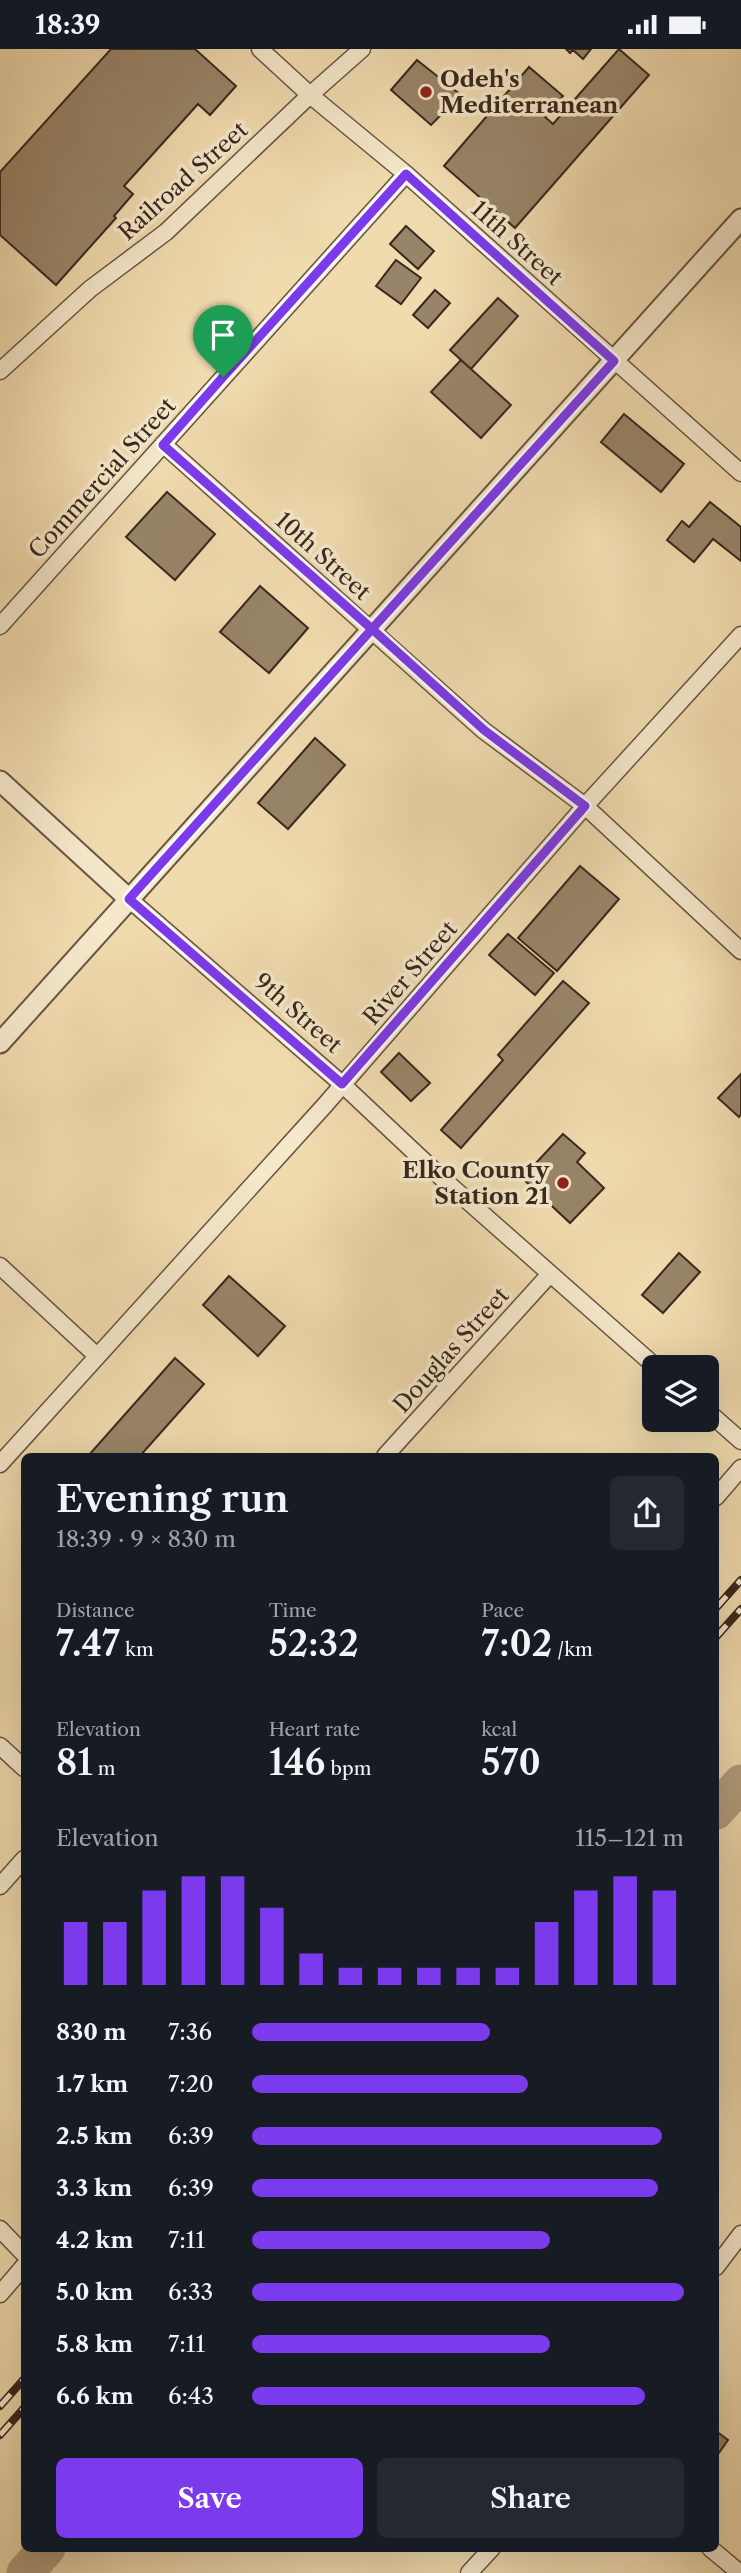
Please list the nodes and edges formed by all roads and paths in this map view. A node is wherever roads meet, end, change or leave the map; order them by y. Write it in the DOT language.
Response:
graph roads {
  1 [pos="260,49"];
  2 [pos="362,49"];
  3 [pos="310,95"];
  4 [pos="406,174"];
  5 [pos="741,219"];
  6 [pos="614,361"];
  7 [pos="0,371"];
  8 [pos="163,445"];
  9 [pos="741,473"];
  10 [pos="0,626"];
  11 [pos="372,629"];
  12 [pos="741,635"];
  13 [pos="0,781"];
  14 [pos="585,806"];
  15 [pos="129,899"];
  16 [pos="741,951"];
  17 [pos="0,1043"];
  18 [pos="342,1084"];
  19 [pos="0,1266"];
  20 [pos="550,1274"];
  21 [pos="642,1355"];
  22 [pos="97,1356"];
  23 [pos="719,1422"];
  24 [pos="741,1441"];
  25 [pos="388,1453"];
  26 [pos="0,1464"];
  27 [pos="741,1468"];
  28 [pos="719,1494"];
  29 [pos="0,1746"];
  30 [pos="21,1765"];
  31 [pos="21,1862"];
  32 [pos="0,1886"];
  33 [pos="0,2229"];
  34 [pos="741,2234"];
  35 [pos="21,2252"];
  36 [pos="719,2263"];
  37 [pos="21,2270"];
  38 [pos="0,2294"];
  39 [pos="488,2552"];
  40 [pos="715,2552"];
  41 [pos="469,2573"];
  42 [pos="740,2573"];
  1 -- 3 [label="street, 11th Street"];
  2 -- 3 [label="street, Railroad Street"];
  3 -- 4 [label="street, 11th Street"];
  3 -- 7 [label="street, Railroad Street"];
  4 -- 6 [label="street, 11th Street"];
  4 -- 8 [label="street, Commercial Street"];
  5 -- 6 [label="street"];
  6 -- 9 [label="street, 11th Street"];
  6 -- 11 [label="street"];
  8 -- 10 [label="street, Commercial Street"];
  8 -- 11 [label="street, 10th Street"];
  11 -- 14 [label="street, 10th Street"];
  11 -- 15 [label="street"];
  12 -- 14 [label="street, River Street"];
  13 -- 15 [label="street, 9th Street"];
  14 -- 16 [label="street, 10th Street"];
  14 -- 18 [label="street, River Street"];
  15 -- 17 [label="street"];
  15 -- 18 [label="street, 9th Street"];
  18 -- 20 [label="street, 9th Street"];
  18 -- 22 [label="street, River Street"];
  19 -- 22 [label="street"];
  20 -- 21 [label="street, 9th Street"];
  20 -- 25 [label="street, Douglas Street"];
  22 -- 26 [label="street, River Street"];
  23 -- 24 [label="street"];
  27 -- 28 [label="street"];
  29 -- 30 [label="street"];
  31 -- 32 [label="street"];
  33 -- 35 [label="street"];
  34 -- 36 [label="street"];
  37 -- 38 [label="street"];
  39 -- 41 [label="street"];
  40 -- 42 [label="street"];
}
